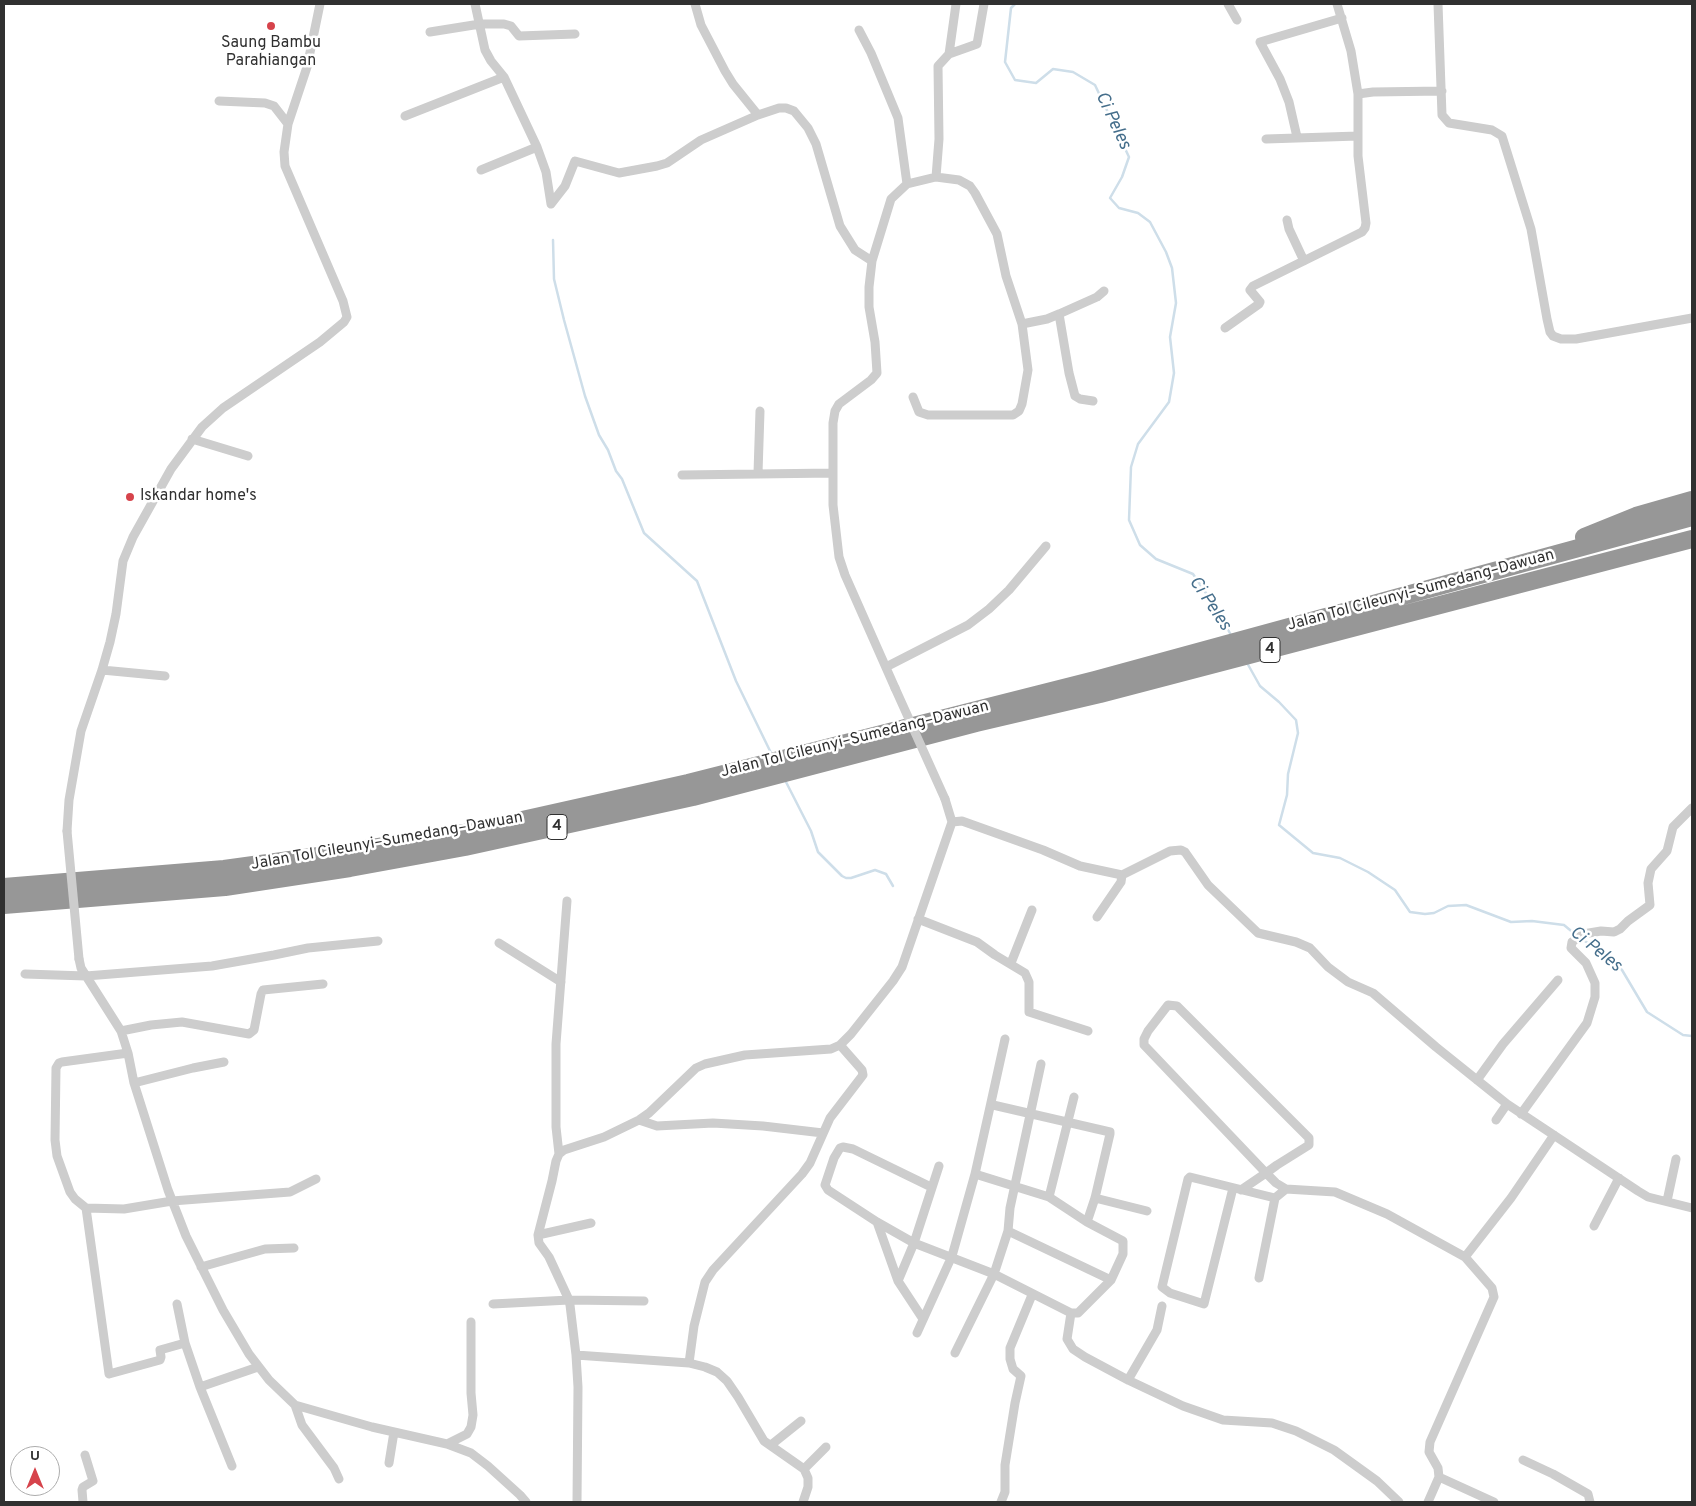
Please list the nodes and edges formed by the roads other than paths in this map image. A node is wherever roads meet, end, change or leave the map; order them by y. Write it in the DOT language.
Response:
graph roads {
  1 [pos="320,4"];
  2 [pos="475,4"];
  3 [pos="695,4"];
  4 [pos="956,4"];
  5 [pos="984,4"];
  6 [pos="1228,4"];
  7 [pos="1337,4"];
  8 [pos="1438,4"];
  9 [pos="1342,18"];
  10 [pos="1237,20"];
  11 [pos="480,24"];
  12 [pos="859,30"];
  13 [pos="430,32"];
  14 [pos="575,34"];
  15 [pos="949,54"];
  16 [pos="504,77"];
  17 [pos="1442,91"];
  18 [pos="1358,94"];
  19 [pos="219,101"];
  20 [pos="758,115"];
  21 [pos="405,116"];
  22 [pos="288,124"];
  23 [pos="1358,136"];
  24 [pos="1297,137"];
  25 [pos="1266,139"];
  26 [pos="537,147"];
  27 [pos="481,170"];
  28 [pos="936,177"];
  29 [pos="907,184"];
  30 [pos="1286,220"];
  31 [pos="872,261"];
  32 [pos="1304,261"];
  33 [pos="1104,291"];
  34 [pos="1059,314"];
  35 [pos="1692,318"];
  36 [pos="1022,324"];
  37 [pos="1225,328"];
  38 [pos="913,397"];
  39 [pos="1093,401"];
  40 [pos="760,411"];
  41 [pos="192,439"];
  42 [pos="248,456"];
  43 [pos="833,472"];
  44 [pos="758,473"];
  45 [pos="682,475"];
  46 [pos="1692,500"];
  47 [pos="1692,517"];
  48 [pos="1692,540"];
  49 [pos="1046,546"];
  50 [pos="1504,568"];
  51 [pos="886,667"];
  52 [pos="102,670"];
  53 [pos="165,676"];
  54 [pos="1097,687"];
  55 [pos="1692,808"];
  56 [pos="952,822"];
  57 [pos="1122,875"];
  58 [pos="4,887"];
  59 [pos="567,901"];
  60 [pos="4,905"];
  61 [pos="1032,910"];
  62 [pos="1097,917"];
  63 [pos="918,919"];
  64 [pos="378,941"];
  65 [pos="499,943"];
  66 [pos="1011,963"];
  67 [pos="25,974"];
  68 [pos="86,976"];
  69 [pos="1558,980"];
  70 [pos="561,982"];
  71 [pos="323,984"];
  72 [pos="121,1031"];
  73 [pos="1088,1031"];
  74 [pos="1005,1039"];
  75 [pos="840,1045"];
  76 [pos="128,1052"];
  77 [pos="224,1062"];
  78 [pos="1041,1064"];
  79 [pos="1477,1080"];
  80 [pos="134,1083"];
  81 [pos="1074,1097"];
  82 [pos="1507,1104"];
  83 [pos="990,1107"];
  84 [pos="1029,1114"];
  85 [pos="1521,1114"];
  86 [pos="639,1120"];
  87 [pos="1496,1120"];
  88 [pos="1068,1123"];
  89 [pos="823,1133"];
  90 [pos="1554,1135"];
  91 [pos="559,1154"];
  92 [pos="1676,1159"];
  93 [pos="939,1166"];
  94 [pos="1266,1173"];
  95 [pos="975,1174"];
  96 [pos="1619,1178"];
  97 [pos="316,1179"];
  98 [pos="1015,1186"];
  99 [pos="931,1187"];
  100 [pos="1237,1189"];
  101 [pos="1286,1189"];
  102 [pos="1049,1197"];
  103 [pos="1095,1198"];
  104 [pos="1275,1198"];
  105 [pos="172,1201"];
  106 [pos="1667,1201"];
  107 [pos="86,1208"];
  108 [pos="1692,1208"];
  109 [pos="1147,1211"];
  110 [pos="877,1222"];
  111 [pos="1087,1222"];
  112 [pos="591,1223"];
  113 [pos="1594,1226"];
  114 [pos="1008,1231"];
  115 [pos="538,1235"];
  116 [pos="914,1243"];
  117 [pos="294,1248"];
  118 [pos="952,1256"];
  119 [pos="1466,1258"];
  120 [pos="201,1267"];
  121 [pos="994,1274"];
  122 [pos="1259,1278"];
  123 [pos="1111,1280"];
  124 [pos="898,1281"];
  125 [pos="1032,1294"];
  126 [pos="570,1300"];
  127 [pos="644,1301"];
  128 [pos="177,1304"];
  129 [pos="493,1304"];
  130 [pos="1162,1306"];
  131 [pos="1071,1313"];
  132 [pos="923,1319"];
  133 [pos="471,1322"];
  134 [pos="917,1333"];
  135 [pos="185,1343"];
  136 [pos="955,1353"];
  137 [pos="576,1355"];
  138 [pos="688,1363"];
  139 [pos="258,1366"];
  140 [pos="1128,1380"];
  141 [pos="200,1387"];
  142 [pos="295,1405"];
  143 [pos="801,1421"];
  144 [pos="394,1432"];
  145 [pos="447,1444"];
  146 [pos="771,1445"];
  147 [pos="826,1447"];
  148 [pos="85,1454"];
  149 [pos="1522,1460"];
  150 [pos="389,1463"];
  151 [pos="232,1466"];
  152 [pos="804,1469"];
  153 [pos="1439,1477"];
  154 [pos="339,1479"];
  155 [pos="83,1502"];
  156 [pos="526,1502"];
  157 [pos="577,1502"];
  158 [pos="803,1502"];
  159 [pos="1001,1502"];
  160 [pos="1399,1502"];
  161 [pos="1428,1502"];
  162 [pos="1494,1502"];
  163 [pos="1590,1502"];
  1 -- 22 [label="street"];
  2 -- 11 [label="street"];
  3 -- 20 [label="street"];
  4 -- 15 [label="street"];
  5 -- 15 [label="street"];
  6 -- 10 [label="street"];
  7 -- 9 [label="street"];
  8 -- 17 [label="street"];
  9 -- 18 [label="street"];
  9 -- 24 [label="street"];
  11 -- 13 [label="street"];
  11 -- 14 [label="street"];
  11 -- 16 [label="street"];
  12 -- 29 [label="street"];
  15 -- 28 [label="street"];
  16 -- 21 [label="street"];
  16 -- 26 [label="street"];
  17 -- 18 [label="street"];
  17 -- 35 [label="street"];
  18 -- 23 [label="street"];
  19 -- 22 [label="street"];
  20 -- 26 [label="street"];
  20 -- 31 [label="street"];
  22 -- 41 [label="street"];
  23 -- 24 [label="street"];
  23 -- 32 [label="street"];
  24 -- 25 [label="street"];
  26 -- 27 [label="street"];
  28 -- 29 [label="street"];
  28 -- 36 [label="street"];
  29 -- 31 [label="street"];
  30 -- 32 [label="street"];
  31 -- 43 [label="street"];
  32 -- 37 [label="street"];
  33 -- 34 [label="street"];
  34 -- 36 [label="street"];
  34 -- 39 [label="street"];
  36 -- 38 [label="street"];
  40 -- 44 [label="street"];
  41 -- 42 [label="street"];
  41 -- 52 [label="street"];
  43 -- 44 [label="street"];
  43 -- 51 [label="street"];
  44 -- 45 [label="street"];
  46 -- 50 [label="highway"];
  47 -- 50 [label="highway, Jalan Tol Cileunyi–Sumedang–Dawuan / 4"];
  48 -- 54 [label="highway, Jalan Tol Cileunyi–Sumedang–Dawuan / 4"];
  49 -- 51 [label="street"];
  50 -- 54 [label="highway, Jalan Tol Cileunyi–Sumedang–Dawuan / 4"];
  51 -- 56 [label="street, bridge"];
  52 -- 53 [label="street"];
  52 -- 68 [label="street, bridge"];
  54 -- 58 [label="highway, Jalan Tol Cileunyi–Sumedang–Dawuan / 4"];
  54 -- 60 [label="highway, Jalan Tol Cileunyi–Sumedang–Dawuan / 4"];
  55 -- 85 [label="street"];
  56 -- 57 [label="street"];
  56 -- 63 [label="street"];
  57 -- 62 [label="street"];
  57 -- 79 [label="street"];
  59 -- 70 [label="street"];
  61 -- 66 [label="street"];
  63 -- 66 [label="street"];
  63 -- 75 [label="street"];
  64 -- 68 [label="street"];
  65 -- 70 [label="street"];
  66 -- 73 [label="street"];
  67 -- 68 [label="street"];
  68 -- 72 [label="street"];
  69 -- 79 [label="street"];
  70 -- 91 [label="street"];
  71 -- 72 [label="street"];
  72 -- 76 [label="street"];
  74 -- 83 [label="street"];
  75 -- 86 [label="street"];
  75 -- 89 [label="street"];
  76 -- 80 [label="street"];
  76 -- 107 [label="street"];
  77 -- 80 [label="street"];
  78 -- 84 [label="street"];
  79 -- 82 [label="street"];
  80 -- 105 [label="street"];
  81 -- 88 [label="street"];
  82 -- 85 [label="street"];
  82 -- 87 [label="street"];
  83 -- 84 [label="street"];
  83 -- 95 [label="street"];
  84 -- 88 [label="street"];
  84 -- 98 [label="street"];
  85 -- 90 [label="street"];
  86 -- 89 [label="street"];
  86 -- 91 [label="street"];
  88 -- 102 [label="street"];
  88 -- 103 [label="street"];
  89 -- 138 [label="street"];
  90 -- 96 [label="street"];
  90 -- 119 [label="street"];
  91 -- 115 [label="street"];
  92 -- 106 [label="street"];
  93 -- 99 [label="street"];
  94 -- 94 [label="street"];
  94 -- 100 [label="street"];
  94 -- 101 [label="street"];
  95 -- 98 [label="street"];
  95 -- 118 [label="street"];
  96 -- 106 [label="street"];
  96 -- 113 [label="street"];
  97 -- 105 [label="street"];
  98 -- 102 [label="street"];
  98 -- 114 [label="street"];
  99 -- 110 [label="street"];
  99 -- 116 [label="street"];
  100 -- 100 [label="street"];
  100 -- 104 [label="street"];
  101 -- 104 [label="street"];
  101 -- 119 [label="street"];
  102 -- 111 [label="street"];
  103 -- 109 [label="street"];
  103 -- 111 [label="street"];
  104 -- 122 [label="street"];
  105 -- 107 [label="street"];
  105 -- 120 [label="street"];
  106 -- 108 [label="street"];
  107 -- 135 [label="street"];
  110 -- 116 [label="street"];
  110 -- 124 [label="street"];
  111 -- 123 [label="street"];
  112 -- 115 [label="street"];
  114 -- 121 [label="street"];
  114 -- 123 [label="street"];
  115 -- 126 [label="street"];
  116 -- 118 [label="street"];
  116 -- 124 [label="street"];
  117 -- 120 [label="street"];
  118 -- 121 [label="street"];
  118 -- 132 [label="street"];
  119 -- 153 [label="street"];
  120 -- 139 [label="street"];
  121 -- 125 [label="street"];
  121 -- 136 [label="street"];
  123 -- 131 [label="street"];
  124 -- 132 [label="street"];
  125 -- 131 [label="street"];
  125 -- 159 [label="street"];
  126 -- 127 [label="street"];
  126 -- 129 [label="street"];
  126 -- 137 [label="street"];
  128 -- 135 [label="street"];
  130 -- 140 [label="street"];
  131 -- 140 [label="street"];
  132 -- 134 [label="street"];
  133 -- 145 [label="street"];
  135 -- 141 [label="street"];
  137 -- 138 [label="street"];
  137 -- 157 [label="street"];
  138 -- 146 [label="street"];
  139 -- 141 [label="street"];
  139 -- 142 [label="street"];
  140 -- 160 [label="street"];
  141 -- 151 [label="street"];
  142 -- 144 [label="street"];
  142 -- 154 [label="street"];
  143 -- 146 [label="street"];
  144 -- 145 [label="street"];
  144 -- 150 [label="street"];
  145 -- 156 [label="street"];
  146 -- 152 [label="street"];
  147 -- 152 [label="street"];
  148 -- 155 [label="street"];
  149 -- 163 [label="street"];
  152 -- 158 [label="street"];
  153 -- 161 [label="street"];
  153 -- 162 [label="street"];
}
